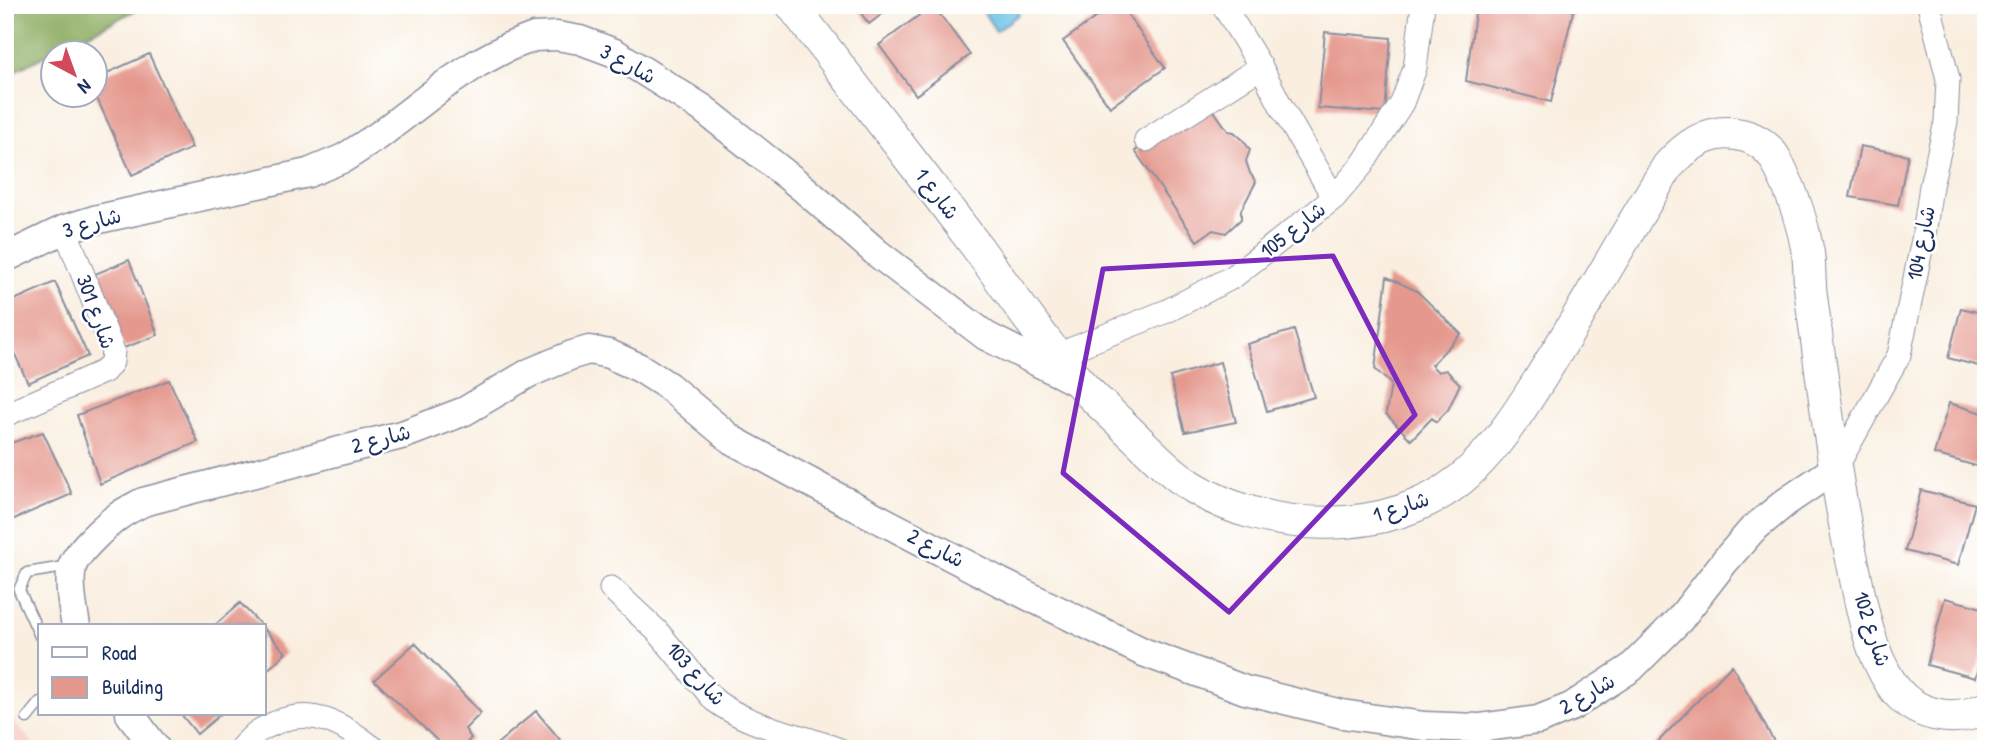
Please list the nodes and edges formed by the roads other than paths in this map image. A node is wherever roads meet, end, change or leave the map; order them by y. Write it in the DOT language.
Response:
graph roads {
  1 [pos="792,5"];
  2 [pos="1223,5"];
  3 [pos="1423,5"];
  4 [pos="1929,5"];
  5 [pos="1261,67"];
  6 [pos="1146,140"];
  7 [pos="1334,198"];
  8 [pos="65,229"];
  9 [pos="5,258"];
  10 [pos="1057,355"];
  11 [pos="1080,383"];
  12 [pos="5,415"];
  13 [pos="1836,468"];
  14 [pos="72,566"];
  15 [pos="611,588"];
  16 [pos="76,624"];
  17 [pos="38,632"];
  18 [pos="38,704"];
  19 [pos="1986,709"];
  20 [pos="131,716"];
  21 [pos="27,718"];
  22 [pos="156,749"];
  23 [pos="240,749"];
  24 [pos="374,749"];
  25 [pos="837,749"];
  1 -- 10 [label="main road, شارع 1"];
  2 -- 5 [label="street"];
  3 -- 7 [label="street, شارع 105"];
  4 -- 13 [label="street, شارع 104"];
  5 -- 6 [label="street"];
  5 -- 7 [label="street"];
  7 -- 10 [label="street, شارع 105"];
  8 -- 9 [label="street, شارع 3"];
  8 -- 11 [label="street, شارع 3"];
  8 -- 12 [label="street, شارع 301"];
  10 -- 11 [label="main road, شارع 1"];
  11 -- 13 [label="main road, شارع 1"];
  13 -- 14 [label="street, شارع 2"];
  13 -- 19 [label="main road, شارع 102"];
  14 -- 16 [label="street"];
  14 -- 17 [label="lane"];
  15 -- 25 [label="street, شارع 103"];
  18 -- 21 [label="lane"];
  20 -- 22 [label="street"];
  23 -- 24 [label="street"];
}
